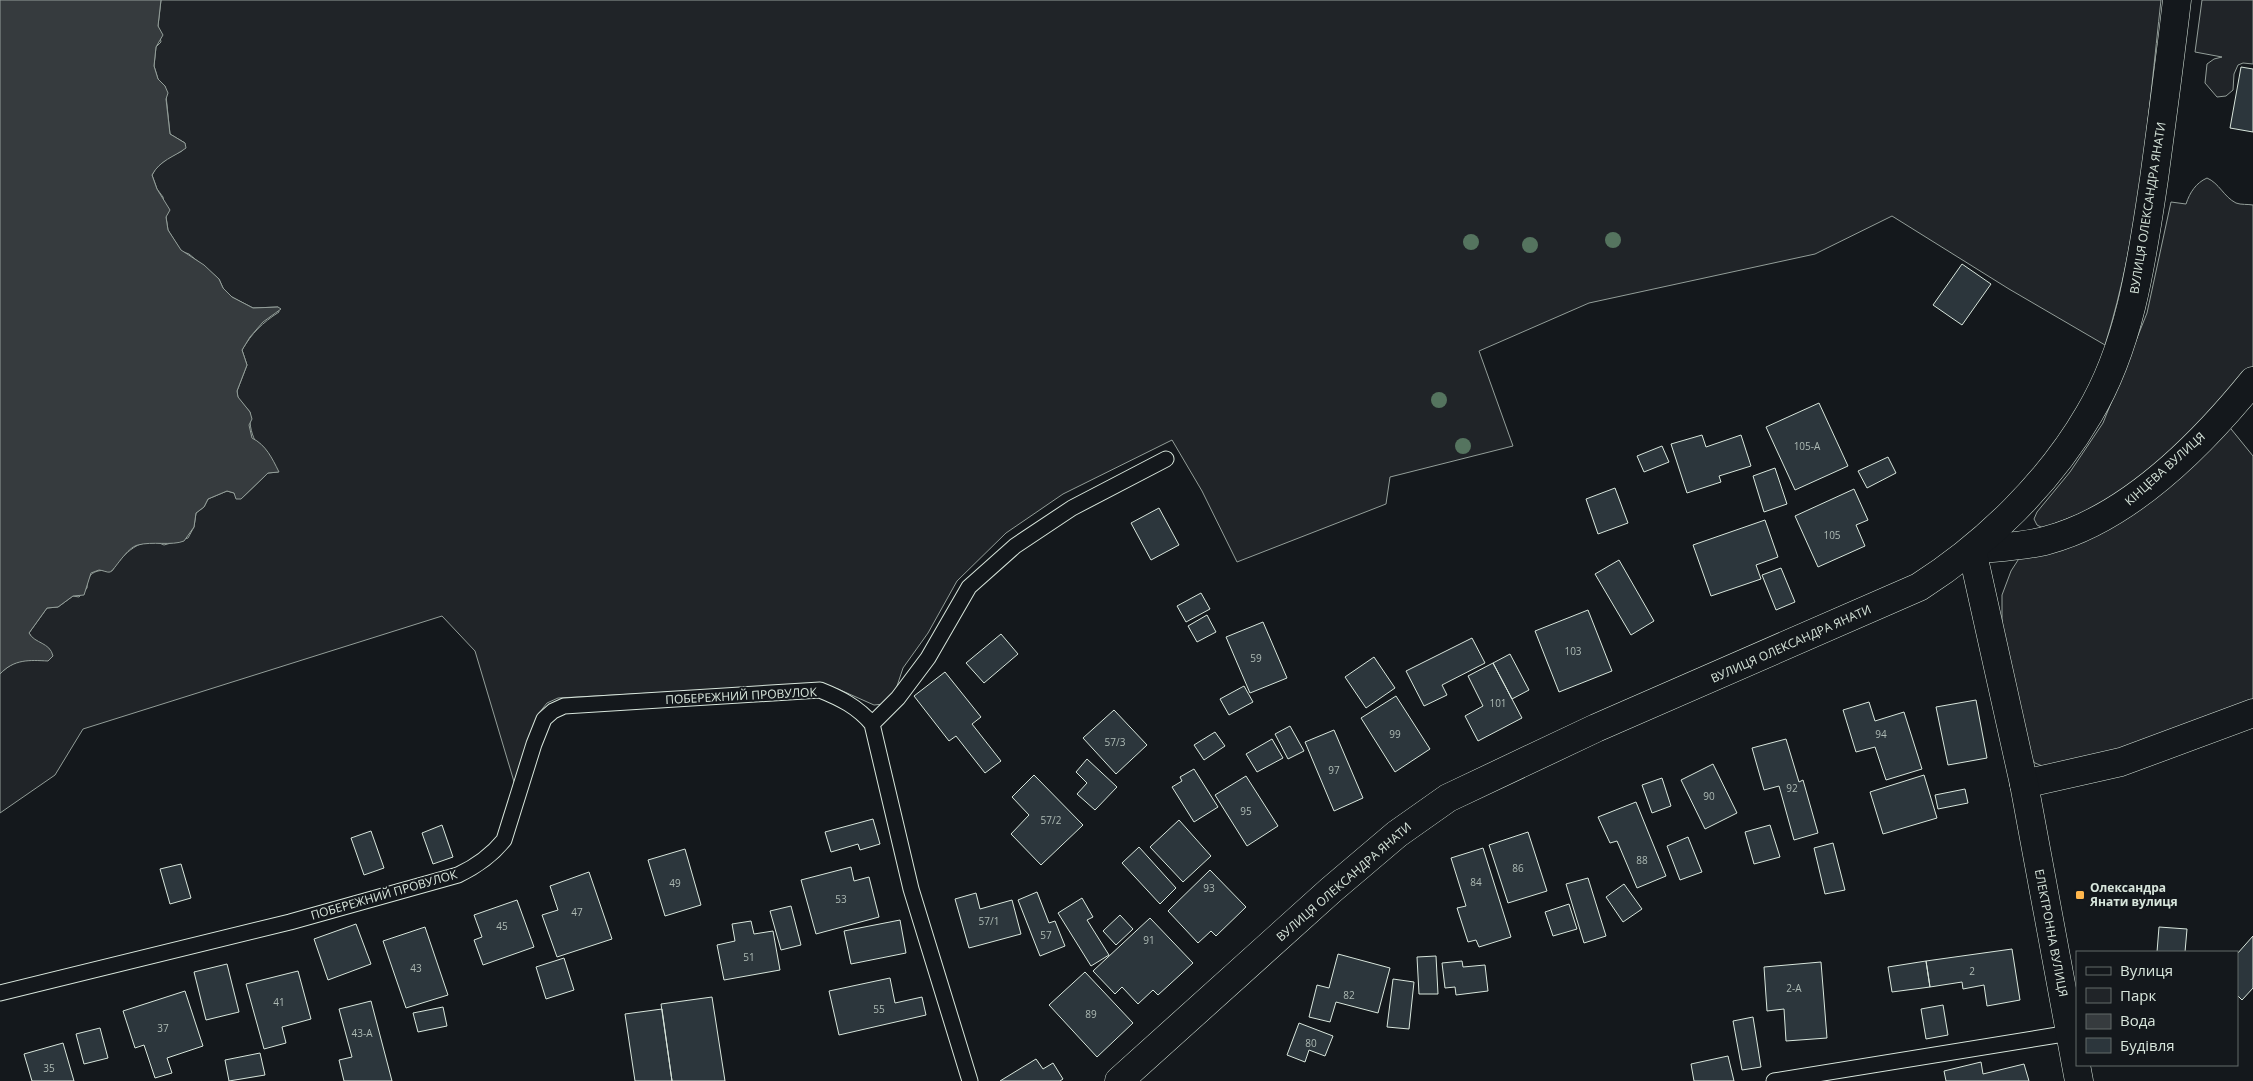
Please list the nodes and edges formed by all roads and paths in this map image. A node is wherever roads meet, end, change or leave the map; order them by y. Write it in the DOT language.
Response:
graph roads {
  1 [pos="2177,0"];
  2 [pos="2253,381"];
  3 [pos="1166,459"];
  4 [pos="1972,550"];
  5 [pos="2253,713"];
  6 [pos="872,724"];
  7 [pos="2024,784"];
  8 [pos="0,993"];
  9 [pos="2070,1033"];
  10 [pos="2076,1065"];
  11 [pos="2076,1066"];
  12 [pos="970,1081"];
  13 [pos="1119,1081"];
  14 [pos="1774,1081"];
  15 [pos="2079,1081"];
  1 -- 4 [label="street, ВУЛИЦЯ ОЛЕКСАНДРА ЯНАТИ"];
  2 -- 4 [label="street, КІНЦЕВА ВУЛИЦЯ"];
  3 -- 6 [label="lane"];
  4 -- 7 [label="street, ЕЛЕКТРОННА ВУЛИЦЯ"];
  4 -- 13 [label="street, ВУЛИЦЯ ОЛЕКСАНДРА ЯНАТИ"];
  5 -- 7 [label="street"];
  6 -- 8 [label="lane, ПОБЕРЕЖНИЙ ПРОВУЛОК"];
  6 -- 12 [label="lane"];
  7 -- 9 [label="street, ЕЛЕКТРОННА ВУЛИЦЯ"];
  9 -- 10 [label="street, ЕЛЕКТРОННА ВУЛИЦЯ"];
  9 -- 14 [label="lane"];
  11 -- 15 [label="street, ЕЛЕКТРОННА ВУЛИЦЯ"];
}
